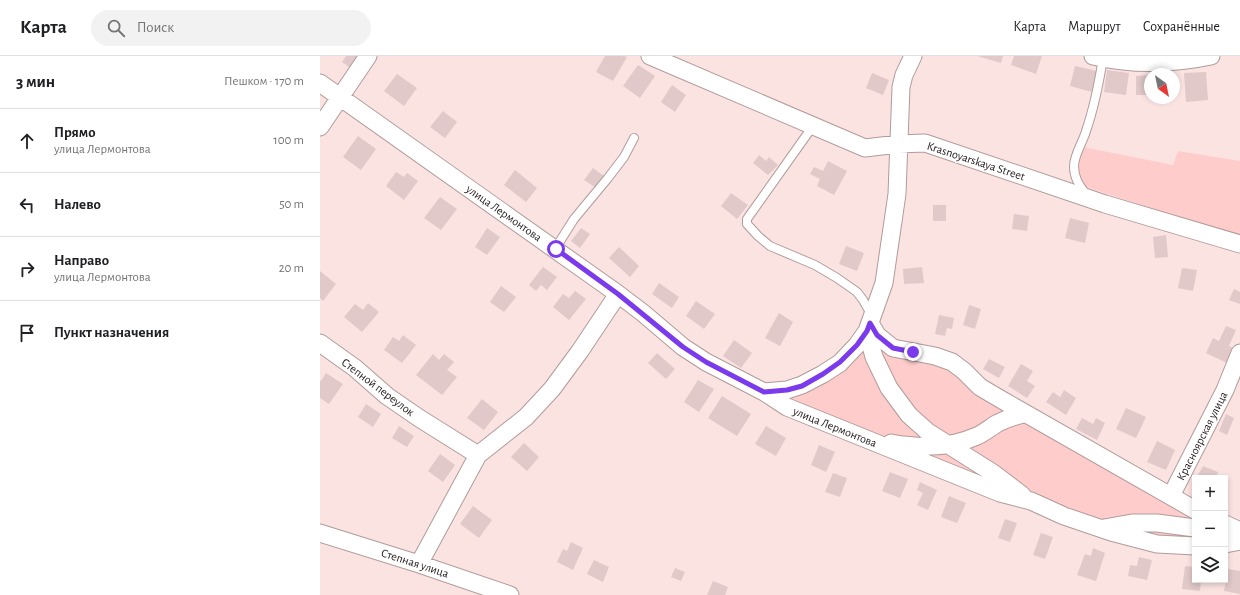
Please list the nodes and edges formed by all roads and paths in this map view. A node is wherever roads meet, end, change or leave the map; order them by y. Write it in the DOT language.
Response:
graph roads {
  1 [pos="368,56"];
  2 [pos="650,56"];
  3 [pos="913,56"];
  4 [pos="1211,56"];
  5 [pos="1098,57"];
  6 [pos="320,83"];
  7 [pos="341,98"];
  8 [pos="813,126"];
  9 [pos="320,127"];
  10 [pos="634,138"];
  11 [pos="898,144"];
  12 [pos="1089,198"];
  13 [pos="1240,244"];
  14 [pos="556,249"];
  15 [pos="618,294"];
  16 [pos="870,324"];
  17 [pos="320,344"];
  18 [pos="1240,353"];
  19 [pos="764,392"];
  20 [pos="1024,414"];
  21 [pos="863,438"];
  22 [pos="946,445"];
  23 [pos="478,455"];
  24 [pos="1171,496"];
  25 [pos="1031,501"];
  26 [pos="1192,508"];
  27 [pos="1228,525"];
  28 [pos="1192,528"];
  29 [pos="1101,529"];
  30 [pos="1240,531"];
  31 [pos="320,533"];
  32 [pos="1228,534"];
  33 [pos="1240,536"];
  34 [pos="1240,542"];
  35 [pos="1228,544"];
  36 [pos="1192,546"];
  37 [pos="419,564"];
  38 [pos="510,595"];
  1 -- 7 [label="street"];
  2 -- 8 [label="street, Krasnoyarskaya Street"];
  3 -- 11 [label="street"];
  4 -- 5 [label="street"];
  5 -- 12 [label="lane"];
  6 -- 7 [label="street, улица Лермонтова"];
  7 -- 9 [label="street"];
  7 -- 14 [label="street, улица Лермонтова"];
  8 -- 11 [label="street, Krasnoyarskaya Street"];
  8 -- 16 [label="lane"];
  10 -- 14 [label="lane"];
  11 -- 12 [label="street, Krasnoyarskaya Street"];
  11 -- 16 [label="street"];
  12 -- 13 [label="street, Krasnoyarskaya Street"];
  14 -- 15 [label="street, улица Лермонтова"];
  15 -- 19 [label="street, улица Лермонтова"];
  15 -- 23 [label="street"];
  16 -- 19 [label="street"];
  16 -- 20 [label="street"];
  16 -- 22 [label="street"];
  17 -- 23 [label="street, Степной переулок"];
  18 -- 24 [label="street, Красноярская улица"];
  19 -- 21 [label="street, улица Лермонтова"];
  20 -- 22 [label="street"];
  20 -- 24 [label="street"];
  21 -- 22 [label="street"];
  21 -- 25 [label="street, улица Лермонтова"];
  22 -- 25 [label="street"];
  23 -- 37 [label="street"];
  24 -- 26 [label="street"];
  25 -- 29 [label="street, улица Лермонтова"];
  27 -- 30 [label="street"];
  28 -- 29 [label="street"];
  29 -- 36 [label="street, улица Лермонтова"];
  31 -- 37 [label="street, Степная улица"];
  32 -- 33 [label="street"];
  34 -- 35 [label="street"];
  37 -- 38 [label="street, Степная улица"];
}
